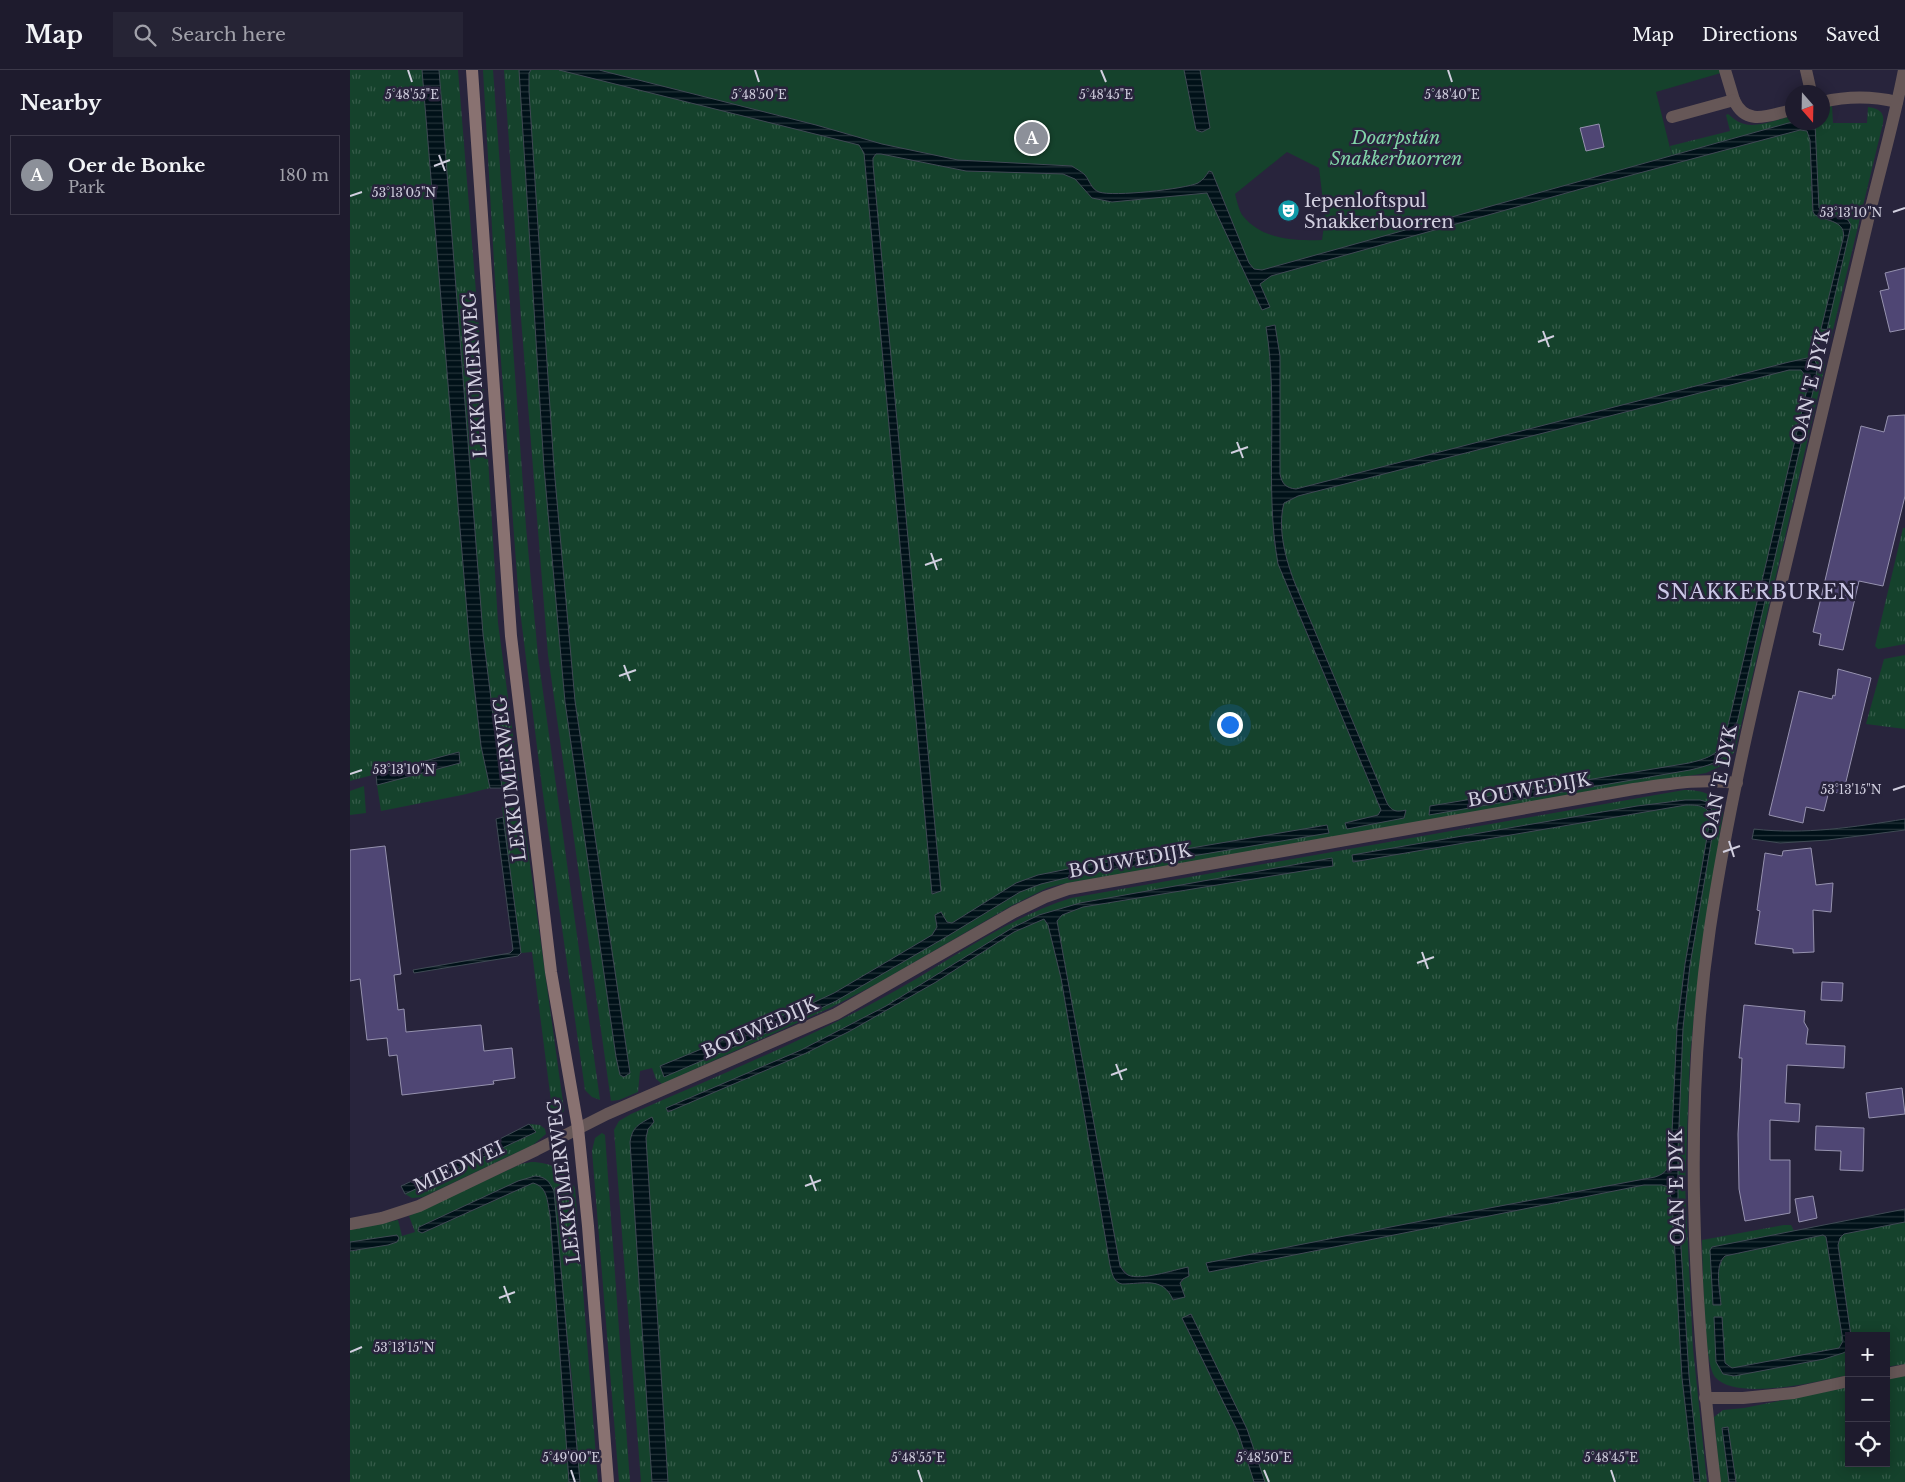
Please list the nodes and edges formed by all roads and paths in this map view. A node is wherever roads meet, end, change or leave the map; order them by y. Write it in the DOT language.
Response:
graph roads {
  1 [pos="472,70"];
  2 [pos="1726,70"];
  3 [pos="1806,70"];
  4 [pos="1904,70"];
  5 [pos="1809,85"];
  6 [pos="1734,100"];
  7 [pos="1830,101"];
  8 [pos="1897,102"];
  9 [pos="1785,112"];
  10 [pos="1672,117"];
  11 [pos="1737,783"];
  12 [pos="578,1128"];
  13 [pos="350,1224"];
  14 [pos="1905,1370"];
  15 [pos="1890,1373"];
  16 [pos="1845,1382"];
  17 [pos="1705,1398"];
  18 [pos="608,1482"];
  19 [pos="1715,1482"];
  1 -- 12 [label="main road, LEKKUMERWEG"];
  2 -- 6 [label="street"];
  3 -- 5 [label="street"];
  4 -- 8 [label="street, OAN 'E DYK"];
  6 -- 9 [label="street"];
  6 -- 10 [label="street"];
  7 -- 8 [label="street"];
  8 -- 11 [label="street, OAN 'E DYK"];
  11 -- 12 [label="street, BOUWEDIJK"];
  11 -- 17 [label="street, OAN 'E DYK"];
  12 -- 13 [label="street, MIEDWEI"];
  12 -- 18 [label="main road, LEKKUMERWEG"];
  14 -- 15 [label="street"];
  16 -- 17 [label="street"];
  17 -- 19 [label="street, OAN 'E DYK"];
}
